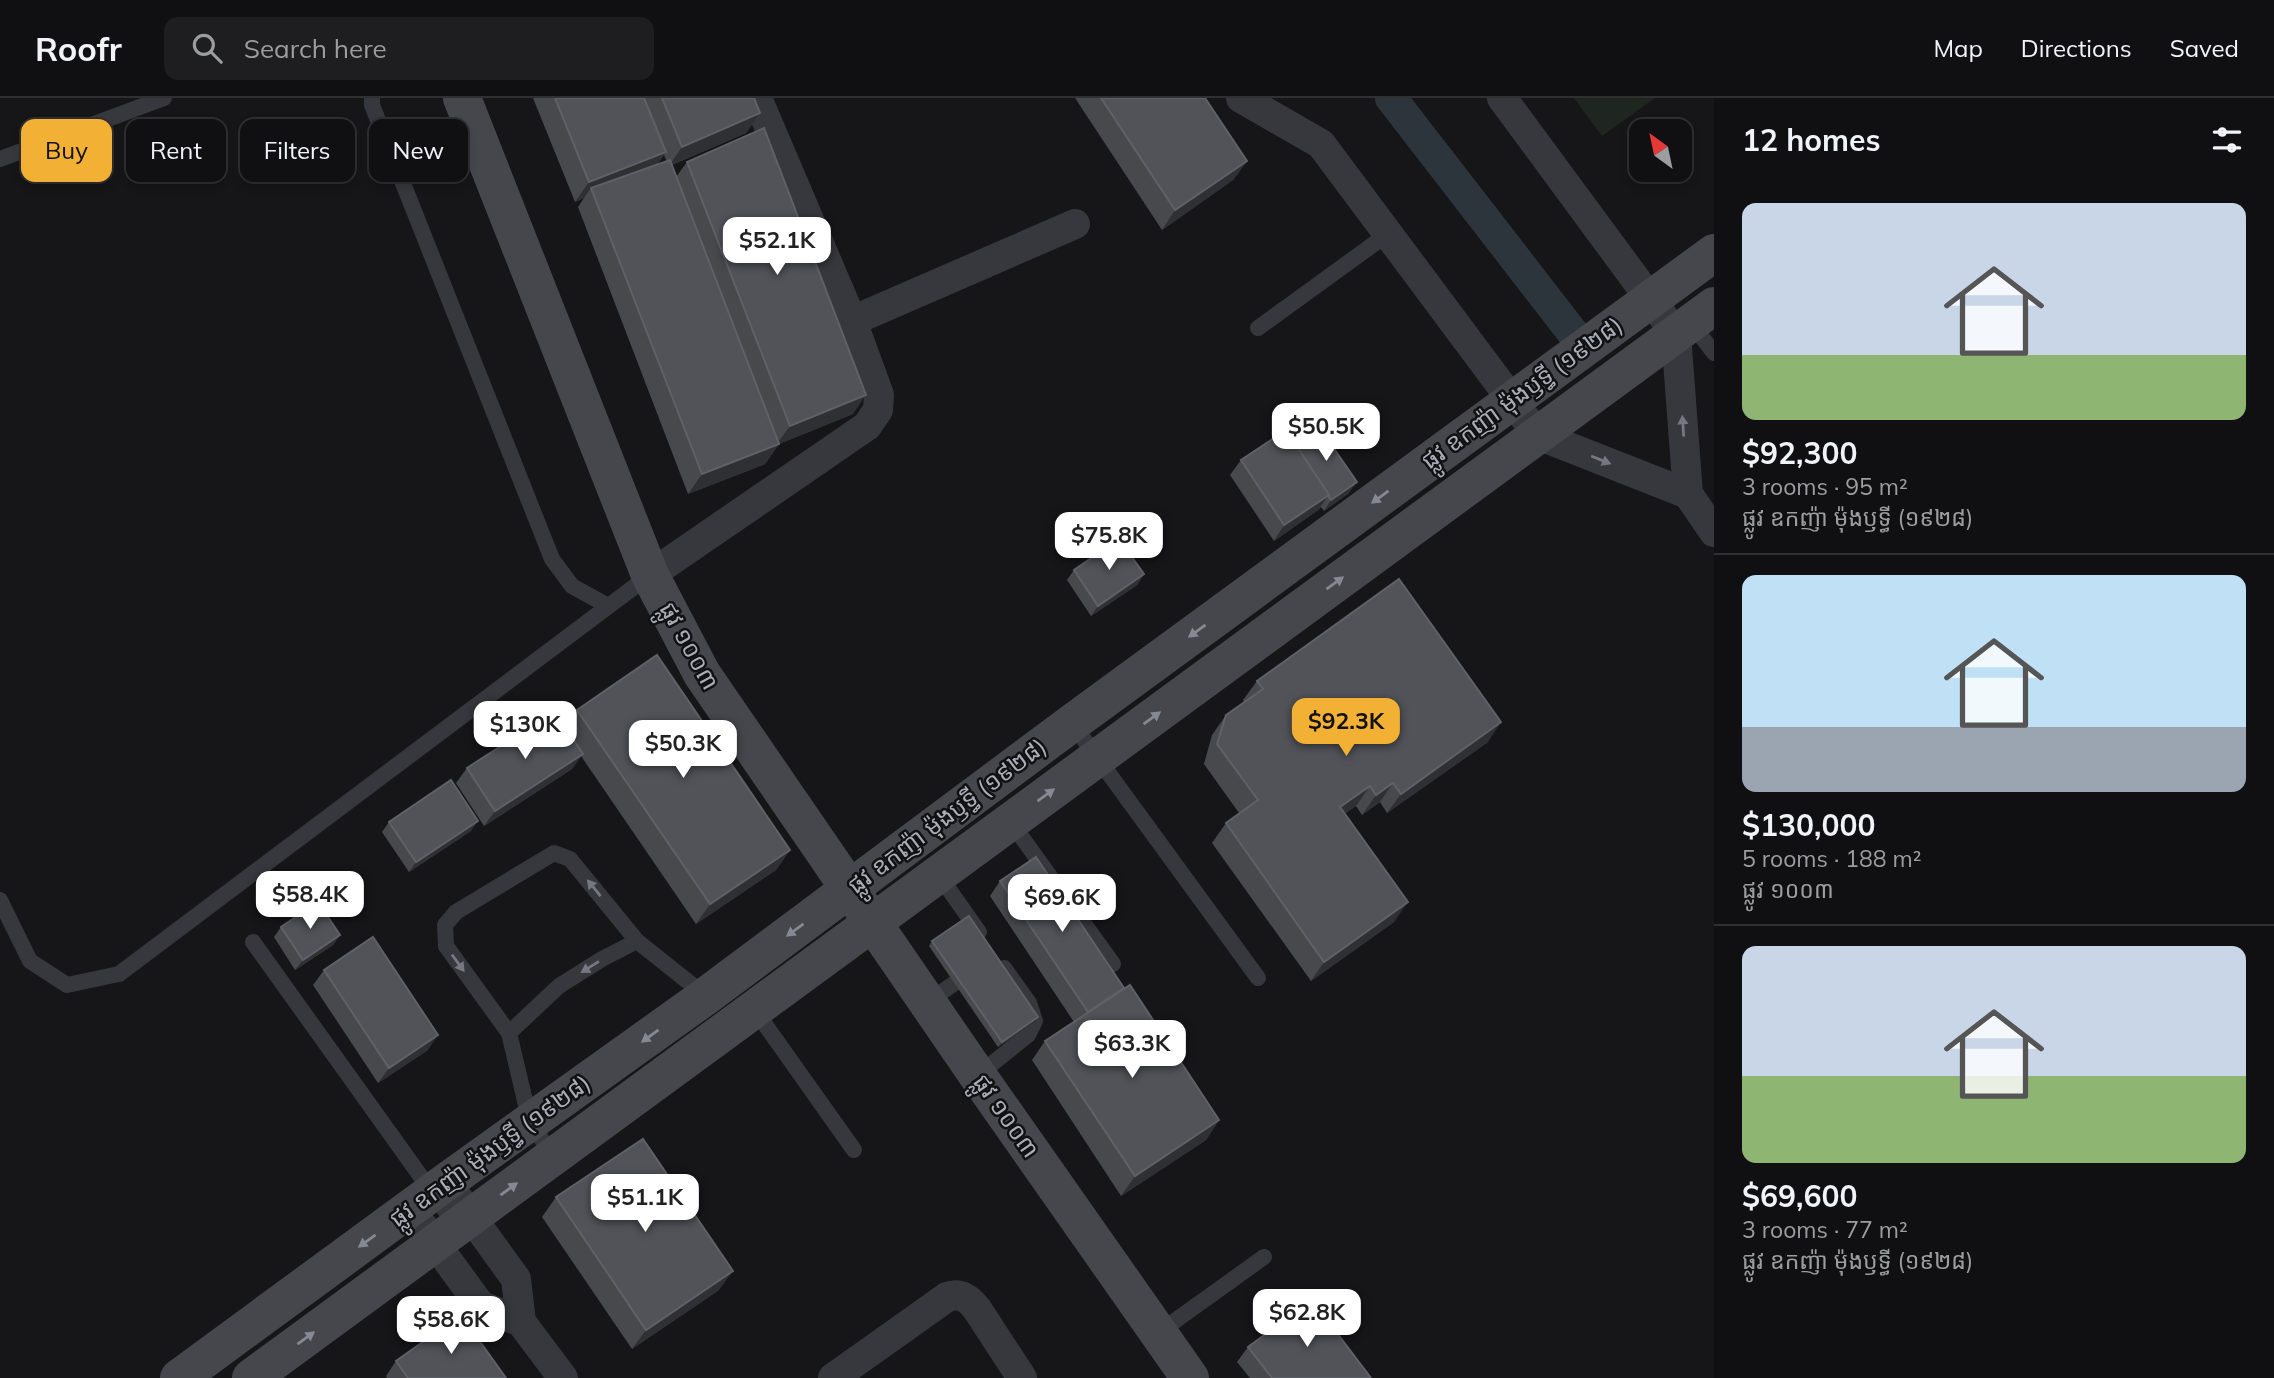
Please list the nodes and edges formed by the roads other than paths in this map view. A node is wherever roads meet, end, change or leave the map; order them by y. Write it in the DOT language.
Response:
graph roads {
  1 [pos="163,98"];
  2 [pos="372,98"];
  3 [pos="462,98"];
  4 [pos="1241,98"];
  5 [pos="1502,98"];
  6 [pos="765,100"];
  7 [pos="0,159"];
  8 [pos="1075,224"];
  9 [pos="1389,233"];
  10 [pos="1714,253"];
  11 [pos="1636,309"];
  12 [pos="852,321"];
  13 [pos="1258,328"];
  14 [pos="1682,329"];
  15 [pos="1714,353"];
  16 [pos="1523,392"];
  17 [pos="1549,426"];
  18 [pos="1688,494"];
  19 [pos="1714,532"];
  20 [pos="650,575"];
  21 [pos="608,606"];
  22 [pos="1072,723"];
  23 [pos="1097,758"];
  24 [pos="1010,821"];
  25 [pos="938,874"];
  26 [pos="850,889"];
  27 [pos="0,900"];
  28 [pos="873,923"];
  29 [pos="637,941"];
  30 [pos="253,942"];
  31 [pos="989,954"];
  32 [pos="1113,964"];
  33 [pos="1258,978"];
  34 [pos="706,996"];
  35 [pos="928,1002"];
  36 [pos="754,1009"];
  37 [pos="509,1033"];
  38 [pos="978,1076"];
  39 [pos="530,1122"];
  40 [pos="854,1150"];
  41 [pos="554,1156"];
  42 [pos="430,1195"];
  43 [pos="454,1229"];
  44 [pos="1264,1257"];
  45 [pos="521,1322"];
  46 [pos="1157,1333"];
  47 [pos="179,1378"];
  48 [pos="251,1378"];
  49 [pos="563,1378"];
  50 [pos="833,1378"];
  51 [pos="1023,1378"];
  52 [pos="1190,1378"];
  1 -- 7 [label="lane"];
  2 -- 21 [label="lane"];
  3 -- 20 [label="main road, ផ្លូវ ១០០៣"];
  4 -- 9 [label="street"];
  5 -- 11 [label="street"];
  6 -- 12 [label="street"];
  8 -- 12 [label="street"];
  9 -- 13 [label="lane"];
  9 -- 16 [label="street"];
  10 -- 11 [label="main road, ផ្លូវ ឧកញ៉ា ម៉ុងឫទ្ធី (១៩២៨)"];
  11 -- 14 [label="street"];
  11 -- 16 [label="main road, ផ្លូវ ឧកញ៉ា ម៉ុងឫទ្ធី (១៩២៨)"];
  12 -- 20 [label="street"];
  14 -- 15 [label="lane"];
  14 -- 17 [label="main road, ផ្លូវ ឧកញ៉ា ម៉ុងឫទ្ធី (១៩២៨)"];
  18 -- 14 [label="street, one-way"];
  16 -- 17 [label="street"];
  16 -- 22 [label="main road, ផ្លូវ ឧកញ៉ា ម៉ុងឫទ្ធី (១៩២៨), one-way"];
  17 -- 18 [label="street, one-way"];
  23 -- 17 [label="main road, ផ្លូវ ឧកញ៉ា ម៉ុងឫទ្ធី (១៩២៨), one-way"];
  18 -- 19 [label="street"];
  20 -- 21 [label="lane"];
  20 -- 26 [label="main road, ផ្លូវ ១០០៣"];
  21 -- 27 [label="lane"];
  22 -- 23 [label="lane"];
  22 -- 26 [label="main road, ផ្លូវ ឧកញ៉ា ម៉ុងឫទ្ធី (១៩២៨)"];
  24 -- 23 [label="main road, ផ្លូវ ឧកញ៉ា ម៉ុងឫទ្ធី (១៩២៨), one-way"];
  23 -- 33 [label="lane"];
  24 -- 25 [label="main road, ផ្លូវ ឧកញ៉ា ម៉ុងឫទ្ធី (១៩២៨)"];
  24 -- 32 [label="lane"];
  25 -- 28 [label="main road, ផ្លូវ ឧកញ៉ា ម៉ុងឫទ្ធី (១៩២៨)"];
  25 -- 31 [label="lane"];
  26 -- 28 [label="main road, ផ្លូវ ១០០៣"];
  26 -- 34 [label="main road, ផ្លូវ ឧកញ៉ា ម៉ុងឫទ្ធី (១៩២៨), one-way"];
  28 -- 35 [label="main road, ផ្លូវ ១០០៣"];
  28 -- 36 [label="main road, ផ្លូវ ឧកញ៉ា ម៉ុងឫទ្ធី (១៩២៨)"];
  29 -- 34 [label="lane"];
  29 -- 37 [label="lane, one-way"];
  29 -- 37 [label="lane, one-way"];
  30 -- 42 [label="lane"];
  31 -- 35 [label="lane"];
  31 -- 38 [label="lane"];
  34 -- 39 [label="main road, ផ្លូវ ឧកញ៉ា ម៉ុងឫទ្ធី (១៩២៨), one-way"];
  35 -- 38 [label="main road, ផ្លូវ ១០០៣"];
  36 -- 40 [label="lane"];
  36 -- 41 [label="main road, ផ្លូវ ឧកញ៉ា ម៉ុងឫទ្ធី (១៩២៨)"];
  37 -- 39 [label="lane"];
  38 -- 46 [label="main road, ផ្លូវ ១០០៣"];
  39 -- 41 [label="lane"];
  39 -- 42 [label="main road, ផ្លូវ ឧកញ៉ា ម៉ុងឫទ្ធី (១៩២៨)"];
  43 -- 41 [label="main road, ផ្លូវ ឧកញ៉ា ម៉ុងឫទ្ធី (១៩២៨), one-way"];
  42 -- 43 [label="street"];
  42 -- 43 [label="street"];
  42 -- 47 [label="main road, ផ្លូវ ឧកញ៉ា ម៉ុងឫទ្ធី (១៩២៨), one-way"];
  43 -- 45 [label="street"];
  43 -- 45 [label="street"];
  48 -- 43 [label="main road, ផ្លូវ ឧកញ៉ា ម៉ុងឫទ្ធី (១៩២៨), one-way"];
  44 -- 46 [label="lane"];
  45 -- 49 [label="street"];
  46 -- 52 [label="main road, ផ្លូវ ១០០៣"];
  50 -- 51 [label="street"];
}
